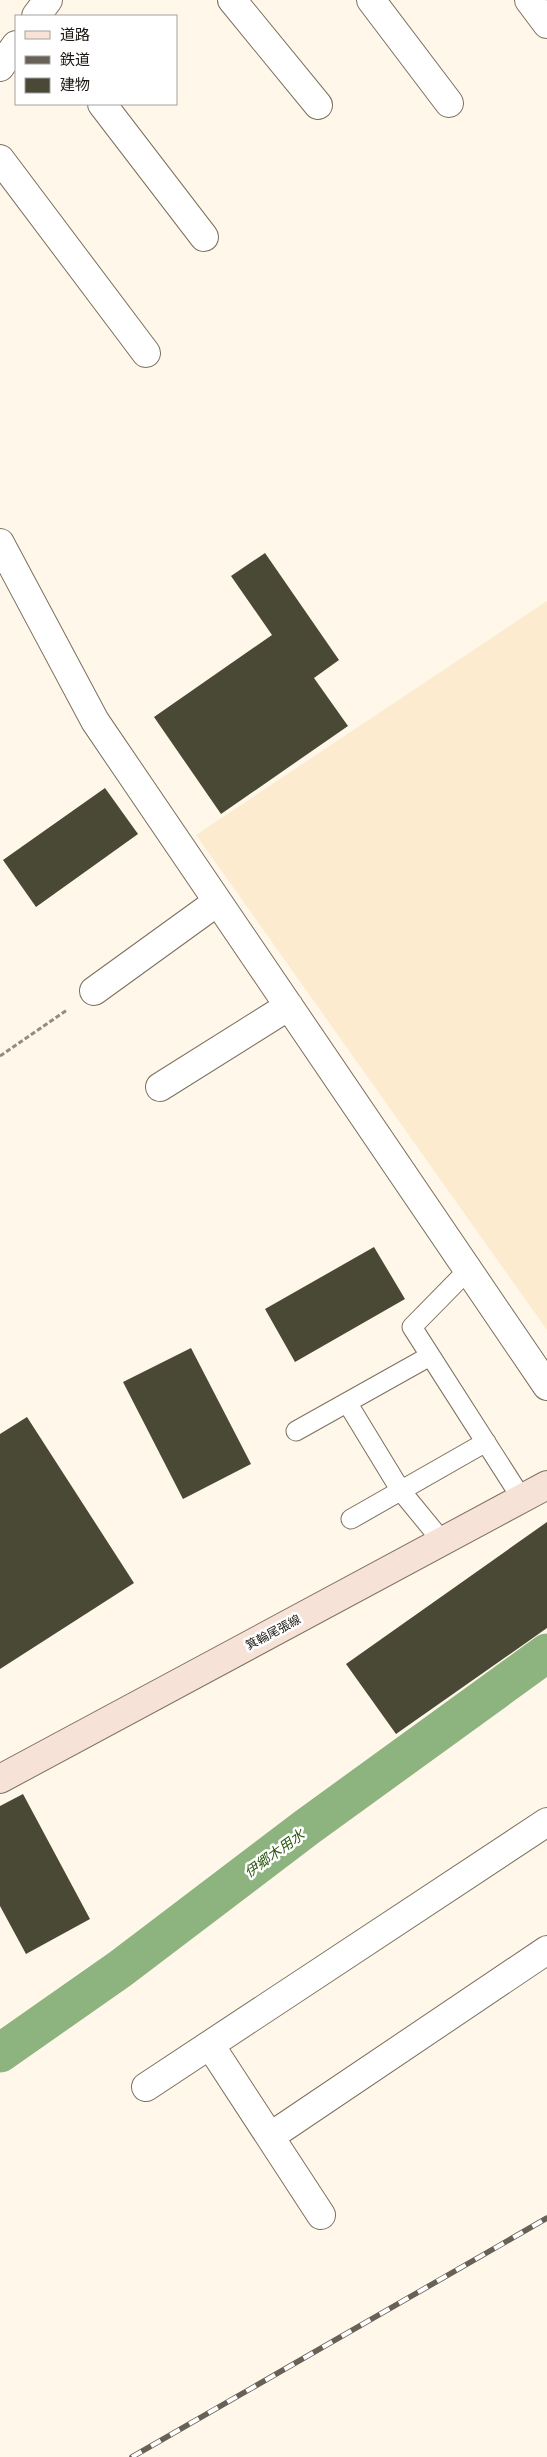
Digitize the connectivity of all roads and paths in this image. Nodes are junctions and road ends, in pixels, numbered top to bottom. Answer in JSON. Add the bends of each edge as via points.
{"nodes":[{"id":1,"x":48,"y":0,"type":"edge"},
{"id":2,"x":232,"y":0,"type":"edge"},
{"id":3,"x":371,"y":0,"type":"edge"},
{"id":4,"x":529,"y":0,"type":"edge"},
{"id":5,"x":37,"y":15,"type":"edge"},
{"id":6,"x":547,"y":24,"type":"edge"},
{"id":7,"x":15,"y":45,"type":"edge"},
{"id":8,"x":0,"y":67,"type":"edge"},
{"id":9,"x":449,"y":103,"type":"dead end"},
{"id":10,"x":103,"y":105,"type":"edge"},
{"id":11,"x":318,"y":105,"type":"dead end"},
{"id":12,"x":0,"y":159,"type":"edge"},
{"id":13,"x":204,"y":238,"type":"dead end"},
{"id":14,"x":146,"y":353,"type":"dead end"},
{"id":15,"x":0,"y":543,"type":"edge"},
{"id":16,"x":217,"y":902,"type":"junction"},
{"id":17,"x":94,"y":991,"type":"joint"},
{"id":18,"x":289,"y":1006,"type":"junction"},
{"id":19,"x":0,"y":1056,"type":"edge"},
{"id":20,"x":160,"y":1087,"type":"dead end"},
{"id":21,"x":468,"y":1270,"type":"junction"},
{"id":22,"x":430,"y":1356,"type":"junction"},
{"id":23,"x":547,"y":1386,"type":"edge"},
{"id":24,"x":348,"y":1404,"type":"junction"},
{"id":25,"x":296,"y":1431,"type":"dead end"},
{"id":26,"x":486,"y":1442,"type":"junction"},
{"id":27,"x":547,"y":1485,"type":"edge"},
{"id":28,"x":401,"y":1491,"type":"junction"},
{"id":29,"x":522,"y":1499,"type":"junction"},
{"id":30,"x":352,"y":1519,"type":"dead end"},
{"id":31,"x":442,"y":1541,"type":"junction"},
{"id":32,"x":0,"y":1779,"type":"edge"},
{"id":33,"x":547,"y":1822,"type":"edge"},
{"id":34,"x":547,"y":1950,"type":"edge"},
{"id":35,"x":210,"y":2045,"type":"junction"},
{"id":36,"x":146,"y":2087,"type":"dead end"},
{"id":37,"x":271,"y":2136,"type":"junction"},
{"id":38,"x":321,"y":2215,"type":"dead end"}],
"edges":[{"from":1,"to":5,"type":"street"},
{"from":2,"to":11,"type":"street"},
{"from":3,"to":9,"type":"street"},
{"from":4,"to":6,"type":"street"},
{"from":7,"to":8,"type":"street"},
{"from":10,"to":13,"type":"street"},
{"from":12,"to":14,"type":"street"},
{"from":15,"to":16,"type":"street","via":[[95,721]]},
{"from":16,"to":17,"type":"street"},
{"from":16,"to":18,"type":"street"},
{"from":17,"to":19,"type":"path"},
{"from":18,"to":20,"type":"street"},
{"from":18,"to":21,"type":"street"},
{"from":21,"to":22,"type":"lane","via":[[412,1327]]},
{"from":21,"to":23,"type":"street"},
{"from":22,"to":24,"type":"lane"},
{"from":22,"to":26,"type":"lane"},
{"from":24,"to":25,"type":"lane"},
{"from":24,"to":28,"type":"lane"},
{"from":26,"to":28,"type":"lane"},
{"from":26,"to":29,"type":"lane"},
{"from":27,"to":29,"type":"main road","name":"箕輪尾張線"},
{"from":28,"to":30,"type":"lane"},
{"from":28,"to":31,"type":"lane"},
{"from":29,"to":31,"type":"main road","name":"箕輪尾張線"},
{"from":31,"to":32,"type":"main road","name":"箕輪尾張線"},
{"from":33,"to":35,"type":"street"},
{"from":34,"to":37,"type":"street"},
{"from":35,"to":36,"type":"street"},
{"from":35,"to":37,"type":"street"},
{"from":37,"to":38,"type":"street"}]}
